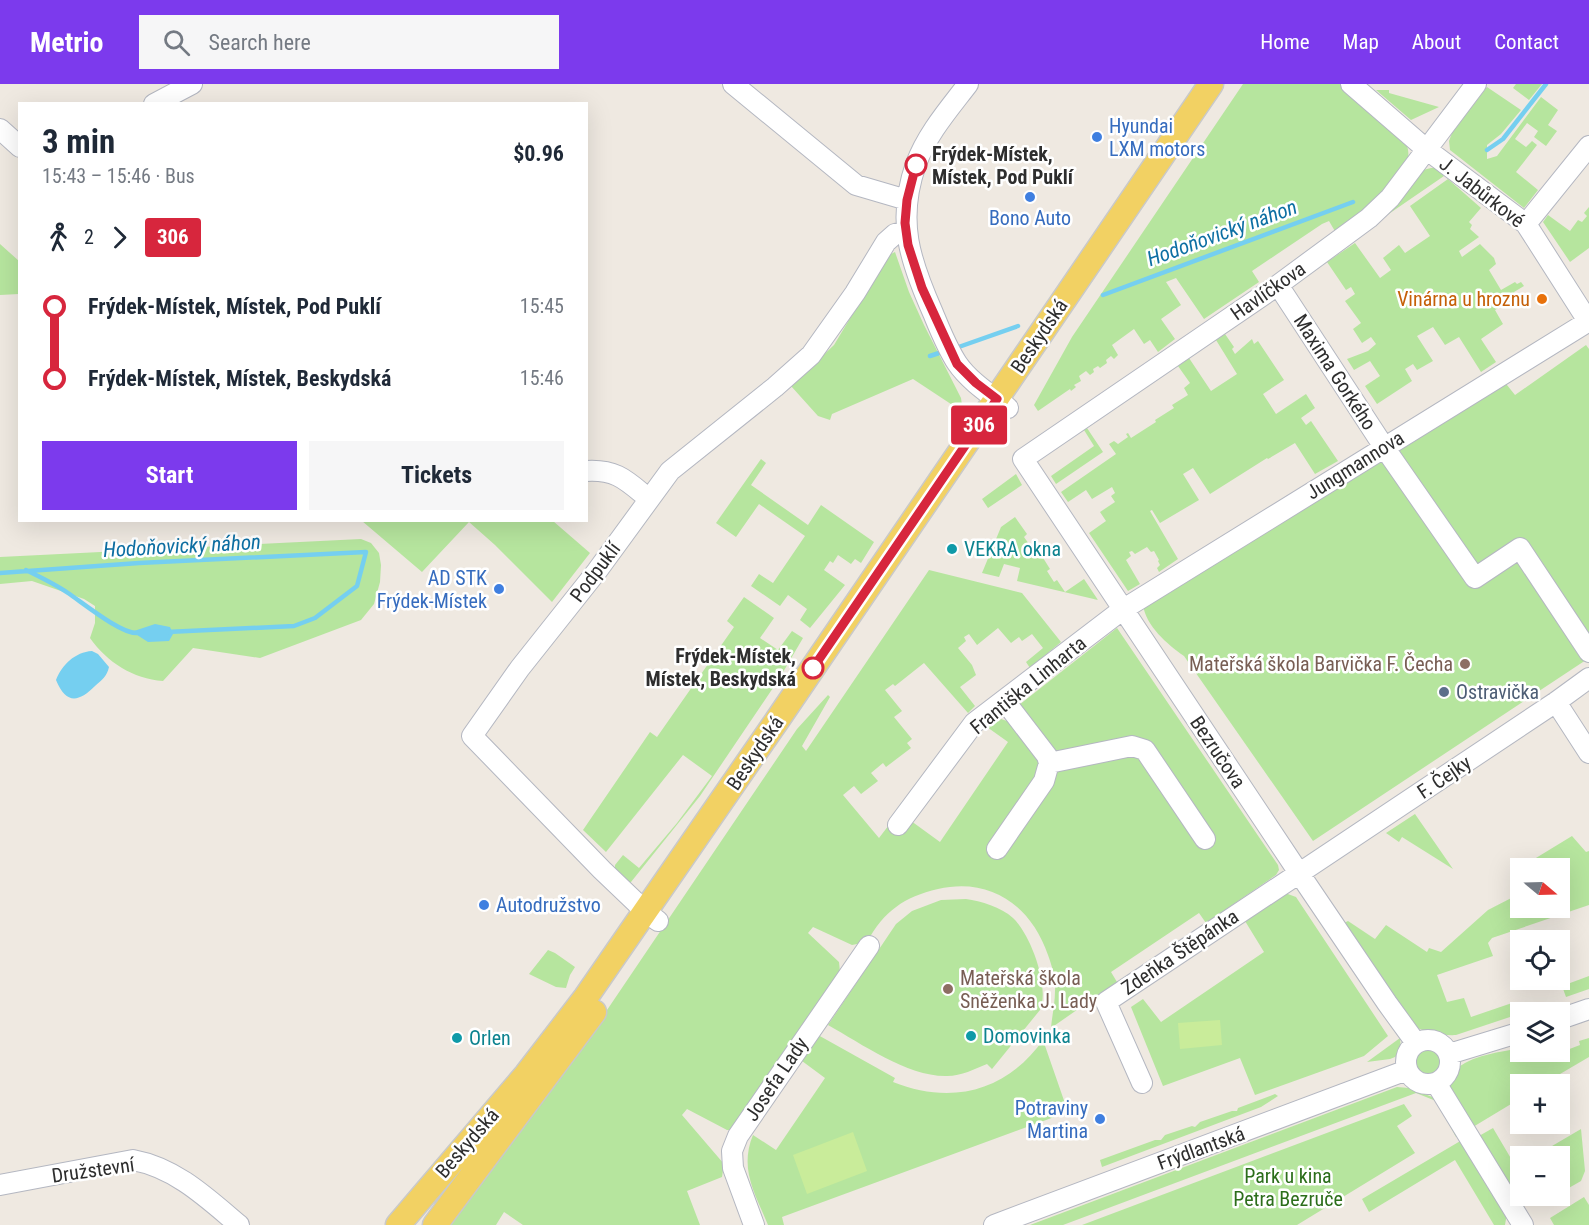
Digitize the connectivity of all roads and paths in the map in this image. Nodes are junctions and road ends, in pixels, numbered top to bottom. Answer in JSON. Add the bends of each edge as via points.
{"nodes":[{"id":1,"x":192,"y":84,"type":"edge"},
{"id":2,"x":733,"y":84,"type":"edge"},
{"id":3,"x":968,"y":84,"type":"edge"},
{"id":4,"x":1211,"y":84,"type":"edge"},
{"id":5,"x":1229,"y":84,"type":"edge"},
{"id":6,"x":1351,"y":84,"type":"edge"},
{"id":7,"x":1476,"y":84,"type":"edge"},
{"id":8,"x":158,"y":102,"type":"edge"},
{"id":9,"x":0,"y":129,"type":"edge"},
{"id":10,"x":18,"y":145,"type":"edge"},
{"id":11,"x":1589,"y":146,"type":"edge"},
{"id":12,"x":1426,"y":148,"type":"junction"},
{"id":13,"x":907,"y":200,"type":"junction"},
{"id":14,"x":1526,"y":225,"type":"junction"},
{"id":15,"x":906,"y":231,"type":"junction"},
{"id":16,"x":1278,"y":285,"type":"junction"},
{"id":17,"x":1589,"y":321,"type":"edge"},
{"id":18,"x":1002,"y":404,"type":"junction"},
{"id":19,"x":1384,"y":447,"type":"junction"},
{"id":20,"x":1023,"y":459,"type":"joint"},
{"id":21,"x":588,"y":471,"type":"edge"},
{"id":22,"x":649,"y":499,"type":"junction"},
{"id":23,"x":1122,"y":610,"type":"junction"},
{"id":24,"x":1589,"y":652,"type":"edge"},
{"id":25,"x":1589,"y":678,"type":"edge"},
{"id":26,"x":1004,"y":700,"type":"junction"},
{"id":27,"x":1556,"y":702,"type":"junction"},
{"id":28,"x":1589,"y":753,"type":"edge"},
{"id":29,"x":1049,"y":763,"type":"junction"},
{"id":30,"x":898,"y":825,"type":"dead end"},
{"id":31,"x":1205,"y":839,"type":"dead end"},
{"id":32,"x":997,"y":849,"type":"dead end"},
{"id":33,"x":1299,"y":873,"type":"junction"},
{"id":34,"x":652,"y":916,"type":"junction"},
{"id":35,"x":870,"y":946,"type":"dead end"},
{"id":36,"x":1589,"y":1009,"type":"edge"},
{"id":37,"x":1570,"y":1016,"type":"edge"},
{"id":38,"x":1510,"y":1035,"type":"edge"},
{"id":39,"x":1416,"y":1043,"type":"junction"},
{"id":40,"x":1449,"y":1054,"type":"junction"},
{"id":41,"x":1407,"y":1070,"type":"junction"},
{"id":42,"x":1142,"y":1083,"type":"dead end"},
{"id":43,"x":1436,"y":1083,"type":"junction"},
{"id":44,"x":0,"y":1185,"type":"edge"},
{"id":45,"x":239,"y":1225,"type":"edge"},
{"id":46,"x":398,"y":1225,"type":"edge"},
{"id":47,"x":435,"y":1225,"type":"edge"},
{"id":48,"x":754,"y":1225,"type":"edge"},
{"id":49,"x":994,"y":1225,"type":"edge"},
{"id":50,"x":1523,"y":1225,"type":"edge"}],
"edges":[{"from":1,"to":8,"type":"street"},
{"from":2,"to":13,"type":"street","via":[[856,185]]},
{"from":3,"to":13,"type":"street","via":[[921,153]]},
{"from":4,"to":18,"type":"main road","name":"Beskydská"},
{"from":5,"to":18,"type":"main road","name":"Beskydská"},
{"from":6,"to":12,"type":"street","name":"J. Jabůrkové"},
{"from":7,"to":12,"type":"street","name":"Havlíčkova"},
{"from":9,"to":10,"type":"street"},
{"from":11,"to":14,"type":"street"},
{"from":12,"to":14,"type":"street","name":"J. Jabůrkové"},
{"from":12,"to":16,"type":"street","name":"Havlíčkova","via":[[1390,198],[1369,218]]},
{"from":13,"to":15,"type":"street"},
{"from":14,"to":17,"type":"street","name":"J. Jabůrkové"},
{"from":15,"to":18,"type":"street","via":[[922,288],[957,364]]},
{"from":15,"to":22,"type":"street","name":"Podpuklí","via":[[885,242],[811,355],[670,471]]},
{"from":16,"to":19,"type":"street","name":"Maxima Gorkého"},
{"from":16,"to":20,"type":"street","name":"Havlíčkova"},
{"from":17,"to":19,"type":"street","name":"Jungmannova"},
{"from":18,"to":34,"type":"main road","name":"Beskydská"},
{"from":19,"to":23,"type":"street","name":"Jungmannova"},
{"from":19,"to":24,"type":"street","name":"Maxima Gorkého","via":[[1475,578],[1520,548]]},
{"from":20,"to":23,"type":"street","name":"Bezručova"},
{"from":21,"to":22,"type":"street","via":[[616,474]]},
{"from":22,"to":34,"type":"street","name":"Podpuklí","via":[[472,736]]},
{"from":23,"to":26,"type":"street","name":"Františka Linharta"},
{"from":23,"to":33,"type":"street","name":"Bezručova"},
{"from":25,"to":27,"type":"street","name":"F. Čejky"},
{"from":26,"to":29,"type":"street"},
{"from":26,"to":30,"type":"street","name":"Františka Linharta","via":[[974,723]]},
{"from":27,"to":28,"type":"street"},
{"from":27,"to":33,"type":"street","name":"F. Čejky"},
{"from":29,"to":31,"type":"street","via":[[1132,746],[1145,750]]},
{"from":29,"to":32,"type":"street","via":[[1044,781]]},
{"from":33,"to":39,"type":"street","name":"Bezručova"},
{"from":33,"to":42,"type":"street","name":"Zdeňka Štěpánka","via":[[1106,1002]]},
{"from":34,"to":46,"type":"main road","name":"Beskydská","via":[[526,1075]]},
{"from":34,"to":47,"type":"main road","name":"Beskydská","via":[[542,1084]]},
{"from":35,"to":48,"type":"street","name":"Josefa Lady","via":[[738,1136],[732,1151],[733,1168]]},
{"from":36,"to":37,"type":"street"},
{"from":38,"to":40,"type":"street"},
{"from":39,"to":40,"type":"street","via":[[1438,1042]]},
{"from":39,"to":41,"type":"street","via":[[1406,1057]]},
{"from":40,"to":43,"type":"street","via":[[1449,1071]]},
{"from":41,"to":43,"type":"street","via":[[1419,1083]]},
{"from":41,"to":49,"type":"street","name":"Frýdlantská"},
{"from":43,"to":50,"type":"street"},
{"from":44,"to":45,"type":"street","name":"Družstevní","via":[[133,1160],[184,1181]]}]}
